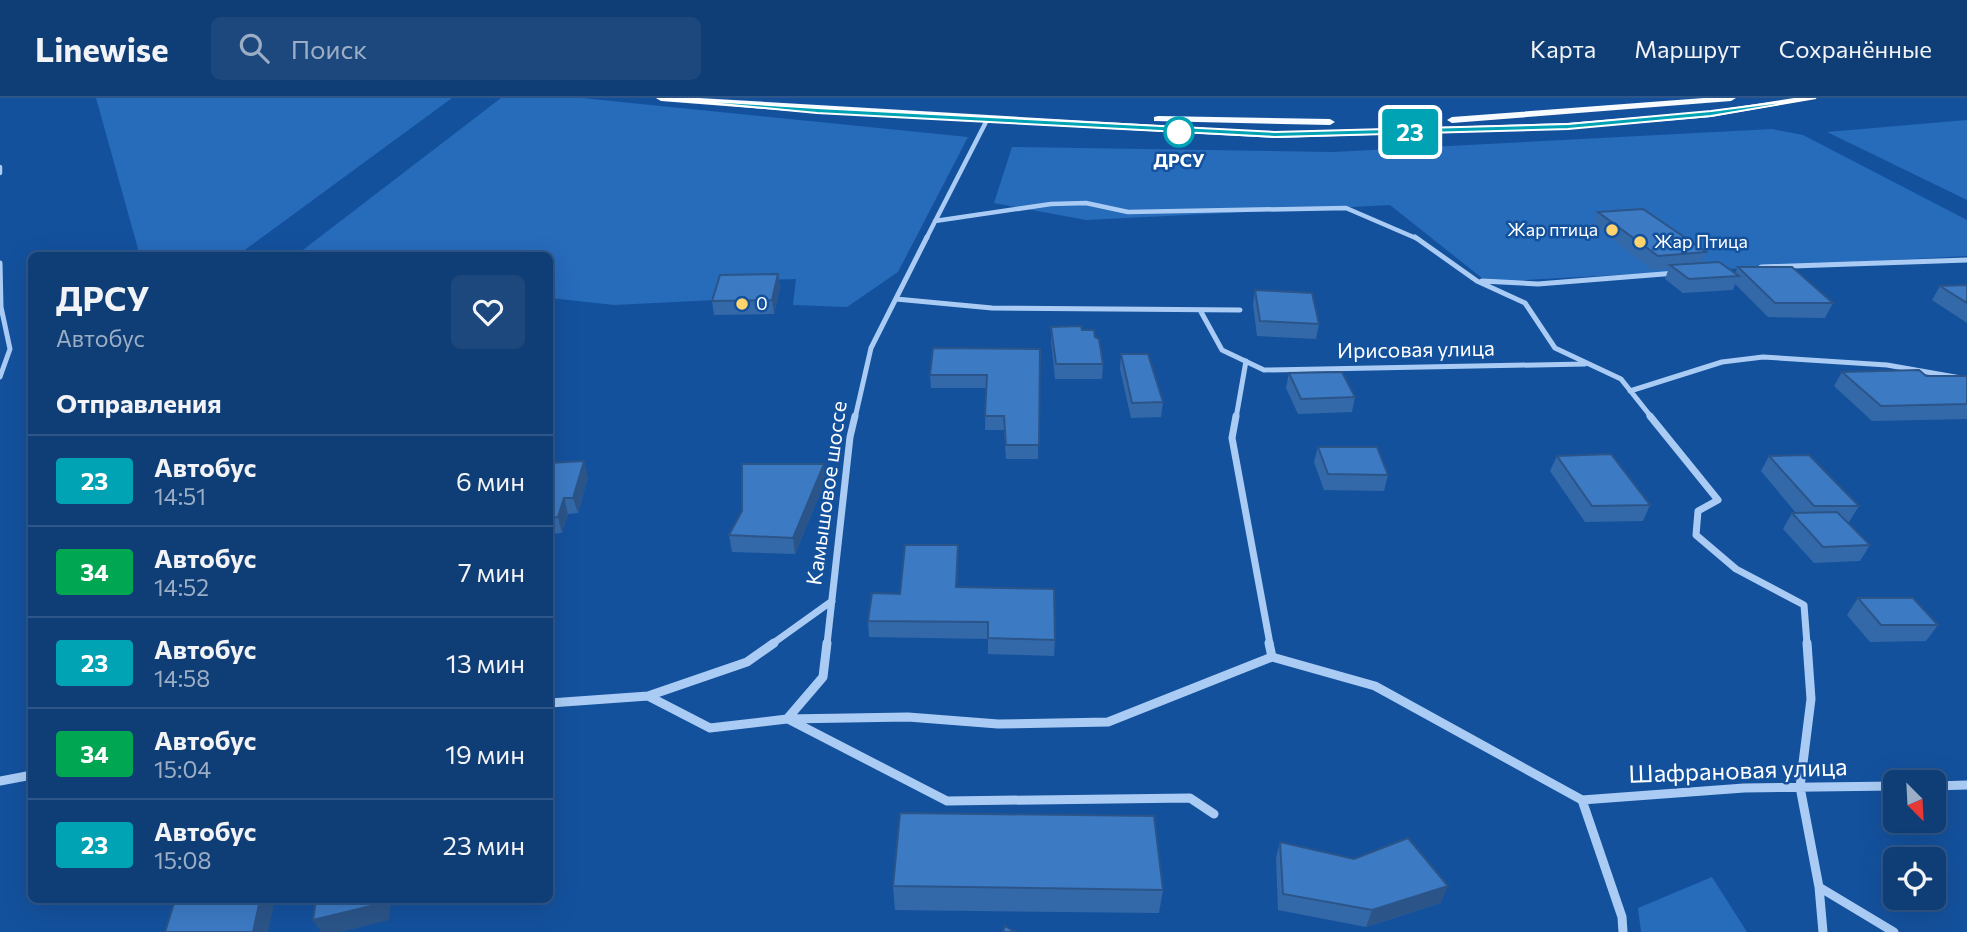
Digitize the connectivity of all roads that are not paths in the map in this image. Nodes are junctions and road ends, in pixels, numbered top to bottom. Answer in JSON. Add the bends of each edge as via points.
{"nodes":[{"id":1,"x":661,"y":98,"type":"edge"},
{"id":2,"x":777,"y":98,"type":"edge"},
{"id":3,"x":1639,"y":98,"type":"edge"},
{"id":4,"x":1731,"y":98,"type":"edge"},
{"id":5,"x":1812,"y":98,"type":"edge"},
{"id":6,"x":1547,"y":103,"type":"dead end"},
{"id":7,"x":1656,"y":106,"type":"junction"},
{"id":8,"x":987,"y":120,"type":"junction"},
{"id":9,"x":1436,"y":121,"type":"junction"},
{"id":10,"x":1568,"y":126,"type":"junction"},
{"id":11,"x":0,"y":167,"type":"edge"},
{"id":12,"x":0,"y":173,"type":"edge"},
{"id":13,"x":935,"y":221,"type":"junction"},
{"id":14,"x":1967,"y":260,"type":"edge"},
{"id":15,"x":0,"y":262,"type":"edge"},
{"id":16,"x":1752,"y":268,"type":"edge"},
{"id":17,"x":1687,"y":272,"type":"edge"},
{"id":18,"x":1477,"y":281,"type":"junction"},
{"id":19,"x":896,"y":299,"type":"junction"},
{"id":20,"x":1200,"y":310,"type":"junction"},
{"id":21,"x":1240,"y":310,"type":"dead end"},
{"id":22,"x":1246,"y":361,"type":"junction"},
{"id":23,"x":1589,"y":364,"type":"junction"},
{"id":24,"x":0,"y":377,"type":"edge"},
{"id":25,"x":1967,"y":379,"type":"edge"},
{"id":26,"x":1630,"y":391,"type":"junction"},
{"id":27,"x":832,"y":601,"type":"junction"},
{"id":28,"x":1272,"y":657,"type":"junction"},
{"id":29,"x":649,"y":696,"type":"junction"},
{"id":30,"x":553,"y":703,"type":"edge"},
{"id":31,"x":788,"y":719,"type":"junction"},
{"id":32,"x":28,"y":776,"type":"edge"},
{"id":33,"x":0,"y":780,"type":"edge"},
{"id":34,"x":1967,"y":785,"type":"edge"},
{"id":35,"x":1883,"y":786,"type":"edge"},
{"id":36,"x":1946,"y":786,"type":"edge"},
{"id":37,"x":1800,"y":788,"type":"junction"},
{"id":38,"x":1582,"y":800,"type":"junction"},
{"id":39,"x":1214,"y":814,"type":"dead end"},
{"id":40,"x":1819,"y":887,"type":"junction"},
{"id":41,"x":1623,"y":932,"type":"edge"},
{"id":42,"x":1823,"y":932,"type":"edge"},
{"id":43,"x":1894,"y":932,"type":"edge"}],
"edges":[{"from":1,"to":8,"type":"main road"},
{"from":2,"to":9,"type":"main road","via":[[1205,120]]},
{"from":3,"to":7,"type":"main road"},
{"from":4,"to":7,"type":"main road"},
{"from":5,"to":10,"type":"main road","via":[[1711,114]]},
{"from":6,"to":9,"type":"main road","via":[[1526,110]]},
{"from":7,"to":9,"type":"main road"},
{"from":7,"to":10,"type":"main road","via":[[1662,110],[1660,115]]},
{"from":8,"to":10,"type":"main road","via":[[1275,135]]},
{"from":8,"to":13,"type":"street","name":"Камышовое шоссе"},
{"from":11,"to":12,"type":"street"},
{"from":13,"to":18,"type":"street","via":[[1051,204],[1086,203],[1128,212],[1346,208],[1416,238]]},
{"from":13,"to":19,"type":"street","name":"Камышовое шоссе"},
{"from":14,"to":16,"type":"street"},
{"from":15,"to":24,"type":"street","via":[[1,308],[11,341]]},
{"from":17,"to":18,"type":"street","via":[[1538,284]]},
{"from":18,"to":23,"type":"street","via":[[1525,303],[1555,348]]},
{"from":19,"to":20,"type":"street","via":[[992,308]]},
{"from":19,"to":27,"type":"street","name":"Камышовое шоссе","via":[[872,348],[850,437]]},
{"from":20,"to":21,"type":"street"},
{"from":20,"to":22,"type":"street","name":"Ирисовая улица","via":[[1222,350]]},
{"from":22,"to":23,"type":"street","name":"Ирисовая улица","via":[[1264,370]]},
{"from":22,"to":28,"type":"street","via":[[1232,438]]},
{"from":23,"to":26,"type":"street","via":[[1621,379]]},
{"from":25,"to":26,"type":"street","via":[[1887,365],[1763,357],[1709,365]]},
{"from":26,"to":37,"type":"street","via":[[1718,500],[1698,511],[1696,535],[1737,569],[1804,605],[1811,699]]},
{"from":27,"to":29,"type":"street","via":[[747,662]]},
{"from":27,"to":31,"type":"street","name":"Камышовое шоссе","via":[[823,677]]},
{"from":28,"to":31,"type":"street","via":[[1108,722]]},
{"from":28,"to":38,"type":"street","via":[[1375,686]]},
{"from":29,"to":30,"type":"street"},
{"from":29,"to":31,"type":"street","via":[[710,728]]},
{"from":31,"to":39,"type":"street","via":[[947,801],[1190,798]]},
{"from":32,"to":33,"type":"street"},
{"from":34,"to":36,"type":"street"},
{"from":35,"to":37,"type":"street","name":"Шафрановая улица"},
{"from":37,"to":38,"type":"street","name":"Шафрановая улица"},
{"from":37,"to":40,"type":"street"},
{"from":38,"to":41,"type":"street"},
{"from":40,"to":42,"type":"street"},
{"from":40,"to":43,"type":"street"}]}
